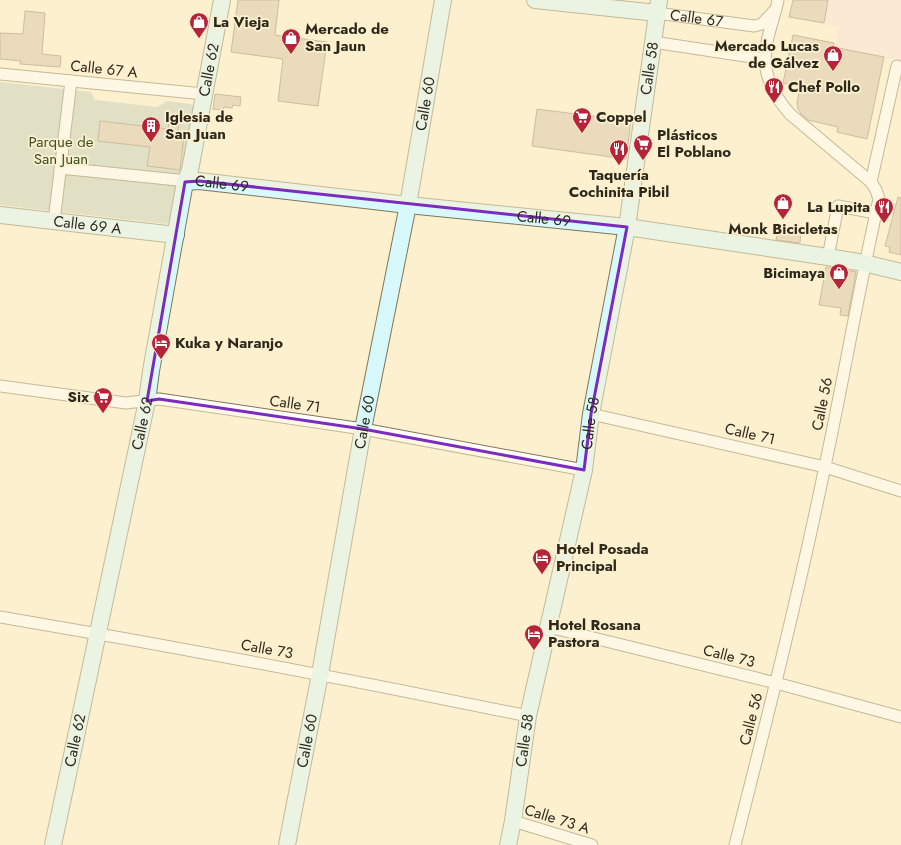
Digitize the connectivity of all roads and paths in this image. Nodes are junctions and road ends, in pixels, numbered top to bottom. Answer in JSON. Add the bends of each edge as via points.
{"nodes":[{"id":1,"x":222,"y":0,"type":"edge"},
{"id":2,"x":443,"y":0,"type":"edge"},
{"id":3,"x":536,"y":0,"type":"edge"},
{"id":4,"x":777,"y":5,"type":"edge"},
{"id":5,"x":658,"y":6,"type":"edge"},
{"id":6,"x":762,"y":24,"type":"joint"},
{"id":7,"x":653,"y":42,"type":"junction"},
{"id":8,"x":766,"y":59,"type":"junction"},
{"id":9,"x":897,"y":66,"type":"dead end"},
{"id":10,"x":0,"y":74,"type":"edge"},
{"id":11,"x":71,"y":81,"type":"junction"},
{"id":12,"x":204,"y":94,"type":"junction"},
{"id":13,"x":60,"y":168,"type":"junction"},
{"id":14,"x":182,"y":181,"type":"junction"},
{"id":15,"x":871,"y":182,"type":"junction"},
{"id":16,"x":408,"y":205,"type":"junction"},
{"id":17,"x":876,"y":213,"type":"junction"},
{"id":18,"x":0,"y":215,"type":"edge"},
{"id":19,"x":54,"y":221,"type":"junction"},
{"id":20,"x":627,"y":227,"type":"junction"},
{"id":21,"x":176,"y":235,"type":"junction"},
{"id":22,"x":828,"y":257,"type":"junction"},
{"id":23,"x":864,"y":263,"type":"junction"},
{"id":24,"x":901,"y":272,"type":"edge"},
{"id":25,"x":0,"y":386,"type":"edge"},
{"id":26,"x":147,"y":401,"type":"junction"},
{"id":27,"x":591,"y":414,"type":"junction"},
{"id":28,"x":363,"y":429,"type":"junction"},
{"id":29,"x":825,"y":467,"type":"junction"},
{"id":30,"x":584,"y":470,"type":"junction"},
{"id":31,"x":901,"y":491,"type":"edge"},
{"id":32,"x":0,"y":617,"type":"edge"},
{"id":33,"x":549,"y":627,"type":"junction"},
{"id":34,"x":98,"y":633,"type":"junction"},
{"id":35,"x":320,"y":674,"type":"junction"},
{"id":36,"x":776,"y":683,"type":"junction"},
{"id":37,"x":528,"y":716,"type":"junction"},
{"id":38,"x":901,"y":717,"type":"edge"},
{"id":39,"x":513,"y":821,"type":"junction"},
{"id":40,"x":53,"y":845,"type":"edge"},
{"id":41,"x":287,"y":845,"type":"edge"},
{"id":42,"x":508,"y":845,"type":"edge"},
{"id":43,"x":592,"y":845,"type":"edge"},
{"id":44,"x":735,"y":845,"type":"edge"}],
"edges":[{"from":1,"to":12,"type":"main road","name":"Calle 62"},
{"from":2,"to":16,"type":"main road","name":"Calle 60"},
{"from":3,"to":5,"type":"main road","name":"Calle 67"},
{"from":4,"to":6,"type":"street","name":"Calle 56"},
{"from":4,"to":8,"type":"street","name":"Calle 56","via":[[767,41]]},
{"from":5,"to":6,"type":"street","name":"Calle 67","via":[[754,26]]},
{"from":5,"to":7,"type":"main road","name":"Calle 58"},
{"from":7,"to":8,"type":"street"},
{"from":7,"to":20,"type":"main road","name":"Calle 58"},
{"from":8,"to":15,"type":"street","name":"Calle 56","via":[[766,70],[771,85],[783,106],[796,120]]},
{"from":9,"to":15,"type":"street"},
{"from":10,"to":11,"type":"street","name":"Calle 67 A"},
{"from":11,"to":12,"type":"street","name":"Calle 67 A"},
{"from":11,"to":13,"type":"street"},
{"from":12,"to":14,"type":"main road","name":"Calle 62","via":[[190,170]]},
{"from":13,"to":14,"type":"street","name":"Calle 69"},
{"from":13,"to":19,"type":"street"},
{"from":14,"to":16,"type":"main road","name":"Calle 69"},
{"from":14,"to":21,"type":"main road","name":"Calle 62"},
{"from":15,"to":17,"type":"street","name":"Calle 56","via":[[879,194]]},
{"from":16,"to":20,"type":"main road","name":"Calle 69"},
{"from":16,"to":28,"type":"main road","name":"Calle 60"},
{"from":17,"to":22,"type":"street","via":[[838,206]]},
{"from":17,"to":23,"type":"street","name":"Calle 56"},
{"from":18,"to":19,"type":"main road","name":"Calle 69 A"},
{"from":19,"to":21,"type":"main road","name":"Calle 69 A"},
{"from":20,"to":22,"type":"main road","name":"Calle 69"},
{"from":20,"to":27,"type":"main road","name":"Calle 58"},
{"from":21,"to":26,"type":"main road","name":"Calle 62"},
{"from":22,"to":23,"type":"main road","name":"Calle 69"},
{"from":23,"to":24,"type":"main road","name":"Calle 69"},
{"from":23,"to":29,"type":"street","name":"Calle 56"},
{"from":25,"to":26,"type":"street","name":"Calle 71","via":[[126,403]]},
{"from":26,"to":28,"type":"street","name":"Calle 71","via":[[160,399]]},
{"from":26,"to":34,"type":"main road","name":"Calle 62"},
{"from":27,"to":29,"type":"street","name":"Calle 71"},
{"from":27,"to":30,"type":"main road","name":"Calle 58"},
{"from":28,"to":30,"type":"street","name":"Calle 71"},
{"from":28,"to":35,"type":"main road","name":"Calle 60"},
{"from":29,"to":31,"type":"street","name":"Calle 71"},
{"from":29,"to":36,"type":"street","name":"Calle 56"},
{"from":30,"to":33,"type":"main road","name":"Calle 58"},
{"from":32,"to":34,"type":"street","name":"Calle 73"},
{"from":33,"to":36,"type":"street","name":"Calle 73"},
{"from":33,"to":37,"type":"main road","name":"Calle 58"},
{"from":34,"to":35,"type":"street","name":"Calle 73"},
{"from":34,"to":40,"type":"main road","name":"Calle 62"},
{"from":35,"to":37,"type":"street","name":"Calle 73"},
{"from":35,"to":41,"type":"main road","name":"Calle 60"},
{"from":36,"to":38,"type":"street","name":"Calle 73"},
{"from":36,"to":44,"type":"street","name":"Calle 56"},
{"from":37,"to":39,"type":"main road","name":"Calle 58"},
{"from":39,"to":42,"type":"main road","name":"Calle 58"},
{"from":39,"to":43,"type":"street","name":"Calle 73 A"}]}
